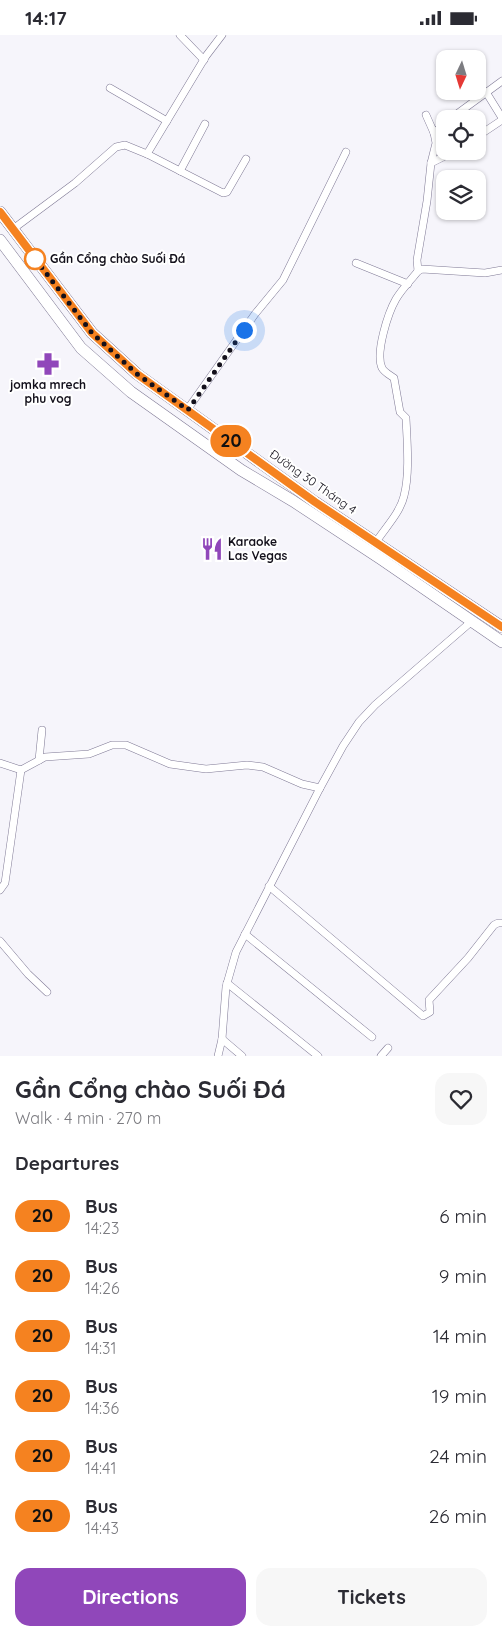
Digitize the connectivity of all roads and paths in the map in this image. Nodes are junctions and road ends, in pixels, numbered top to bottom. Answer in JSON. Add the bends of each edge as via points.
{"nodes":[{"id":1,"x":180,"y":35,"type":"edge"},
{"id":2,"x":222,"y":35,"type":"edge"},
{"id":3,"x":204,"y":60,"type":"junction"},
{"id":4,"x":502,"y":81,"type":"edge"},
{"id":5,"x":110,"y":88,"type":"dead end"},
{"id":6,"x":486,"y":92,"type":"joint"},
{"id":7,"x":475,"y":100,"type":"edge"},
{"id":8,"x":462,"y":110,"type":"edge"},
{"id":9,"x":426,"y":115,"type":"dead end"},
{"id":10,"x":502,"y":119,"type":"edge"},
{"id":11,"x":167,"y":121,"type":"junction"},
{"id":12,"x":205,"y":125,"type":"dead end"},
{"id":13,"x":486,"y":130,"type":"edge"},
{"id":14,"x":434,"y":133,"type":"joint"},
{"id":15,"x":346,"y":152,"type":"dead end"},
{"id":16,"x":147,"y":155,"type":"junction"},
{"id":17,"x":246,"y":159,"type":"dead end"},
{"id":18,"x":437,"y":160,"type":"edge"},
{"id":19,"x":431,"y":163,"type":"junction"},
{"id":20,"x":180,"y":171,"type":"junction"},
{"id":21,"x":0,"y":212,"type":"edge"},
{"id":22,"x":13,"y":229,"type":"junction"},
{"id":23,"x":0,"y":240,"type":"edge"},
{"id":24,"x":356,"y":263,"type":"dead end"},
{"id":25,"x":418,"y":271,"type":"junction"},
{"id":26,"x":502,"y":271,"type":"edge"},
{"id":27,"x":408,"y":284,"type":"junction"},
{"id":28,"x":63,"y":297,"type":"junction"},
{"id":29,"x":50,"y":307,"type":"junction"},
{"id":30,"x":188,"y":410,"type":"junction"},
{"id":31,"x":253,"y":457,"type":"junction"},
{"id":32,"x":241,"y":470,"type":"junction"},
{"id":33,"x":376,"y":542,"type":"junction"},
{"id":34,"x":479,"y":611,"type":"junction"},
{"id":35,"x":472,"y":621,"type":"junction"},
{"id":36,"x":502,"y":627,"type":"edge"},
{"id":37,"x":502,"y":642,"type":"edge"},
{"id":38,"x":42,"y":730,"type":"dead end"},
{"id":39,"x":39,"y":760,"type":"junction"},
{"id":40,"x":0,"y":763,"type":"edge"},
{"id":41,"x":22,"y":770,"type":"junction"},
{"id":42,"x":320,"y":788,"type":"junction"},
{"id":43,"x":269,"y":886,"type":"junction"},
{"id":44,"x":0,"y":890,"type":"edge"},
{"id":45,"x":502,"y":923,"type":"edge"},
{"id":46,"x":245,"y":934,"type":"junction"},
{"id":47,"x":0,"y":941,"type":"edge"},
{"id":48,"x":227,"y":983,"type":"junction"},
{"id":49,"x":47,"y":992,"type":"dead end"},
{"id":50,"x":372,"y":1037,"type":"dead end"},
{"id":51,"x":222,"y":1039,"type":"junction"},
{"id":52,"x":388,"y":1049,"type":"dead end"},
{"id":53,"x":218,"y":1056,"type":"edge"},
{"id":54,"x":242,"y":1056,"type":"edge"},
{"id":55,"x":318,"y":1056,"type":"edge"},
{"id":56,"x":382,"y":1056,"type":"edge"}],
"edges":[{"from":1,"to":3,"type":"street"},
{"from":2,"to":3,"type":"street"},
{"from":3,"to":11,"type":"street"},
{"from":4,"to":6,"type":"street"},
{"from":5,"to":11,"type":"street"},
{"from":6,"to":10,"type":"street"},
{"from":7,"to":8,"type":"street"},
{"from":9,"to":14,"type":"street"},
{"from":10,"to":13,"type":"street"},
{"from":11,"to":16,"type":"street"},
{"from":12,"to":20,"type":"street"},
{"from":14,"to":19,"type":"street","via":[[436,143]]},
{"from":15,"to":30,"type":"street","via":[[283,280],[255,314]]},
{"from":16,"to":20,"type":"street"},
{"from":16,"to":22,"type":"street","via":[[125,145],[116,147],[75,183]]},
{"from":17,"to":20,"type":"street","via":[[227,192],[223,193]]},
{"from":18,"to":19,"type":"street"},
{"from":19,"to":25,"type":"street"},
{"from":21,"to":22,"type":"main road","name":"Đường 30 Tháng 4"},
{"from":22,"to":28,"type":"main road","name":"Đường 30 Tháng 4"},
{"from":23,"to":29,"type":"main road","name":"Đường 30 Tháng 4"},
{"from":24,"to":27,"type":"street"},
{"from":25,"to":26,"type":"street","via":[[428,268],[484,273]]},
{"from":25,"to":27,"type":"street"},
{"from":27,"to":33,"type":"street","via":[[392,306],[380,354],[383,370],[395,382],[400,412],[406,418],[408,453],[404,496]]},
{"from":28,"to":29,"type":"main road"},
{"from":28,"to":30,"type":"main road","name":"Đường 30 Tháng 4","via":[[106,347],[137,374]]},
{"from":29,"to":32,"type":"main road","name":"Đường 30 Tháng 4","via":[[94,361],[131,392]]},
{"from":30,"to":31,"type":"main road","name":"Đường 30 Tháng 4"},
{"from":31,"to":32,"type":"main road"},
{"from":31,"to":33,"type":"main road","name":"Đường 30 Tháng 4"},
{"from":32,"to":35,"type":"main road","name":"Đường 30 Tháng 4","via":[[293,501]]},
{"from":33,"to":34,"type":"main road","name":"Đường 30 Tháng 4"},
{"from":34,"to":35,"type":"main road"},
{"from":34,"to":36,"type":"main road","name":"Đường 30 Tháng 4"},
{"from":35,"to":37,"type":"main road","name":"Đường 30 Tháng 4"},
{"from":35,"to":42,"type":"street","via":[[359,722]]},
{"from":38,"to":39,"type":"street"},
{"from":39,"to":41,"type":"street"},
{"from":39,"to":42,"type":"street","via":[[52,755],[89,754],[112,745],[126,745],[170,764],[222,769],[247,765],[263,767]]},
{"from":40,"to":41,"type":"street"},
{"from":41,"to":44,"type":"street","via":[[5,883]]},
{"from":42,"to":43,"type":"street"},
{"from":43,"to":45,"type":"street","via":[[423,1016],[430,1012],[429,1000],[494,925]]},
{"from":43,"to":46,"type":"street"},
{"from":46,"to":48,"type":"street"},
{"from":46,"to":50,"type":"street"},
{"from":47,"to":49,"type":"street"},
{"from":48,"to":51,"type":"street"},
{"from":48,"to":55,"type":"street"},
{"from":51,"to":53,"type":"street"},
{"from":51,"to":54,"type":"street"},
{"from":52,"to":56,"type":"street"}]}
